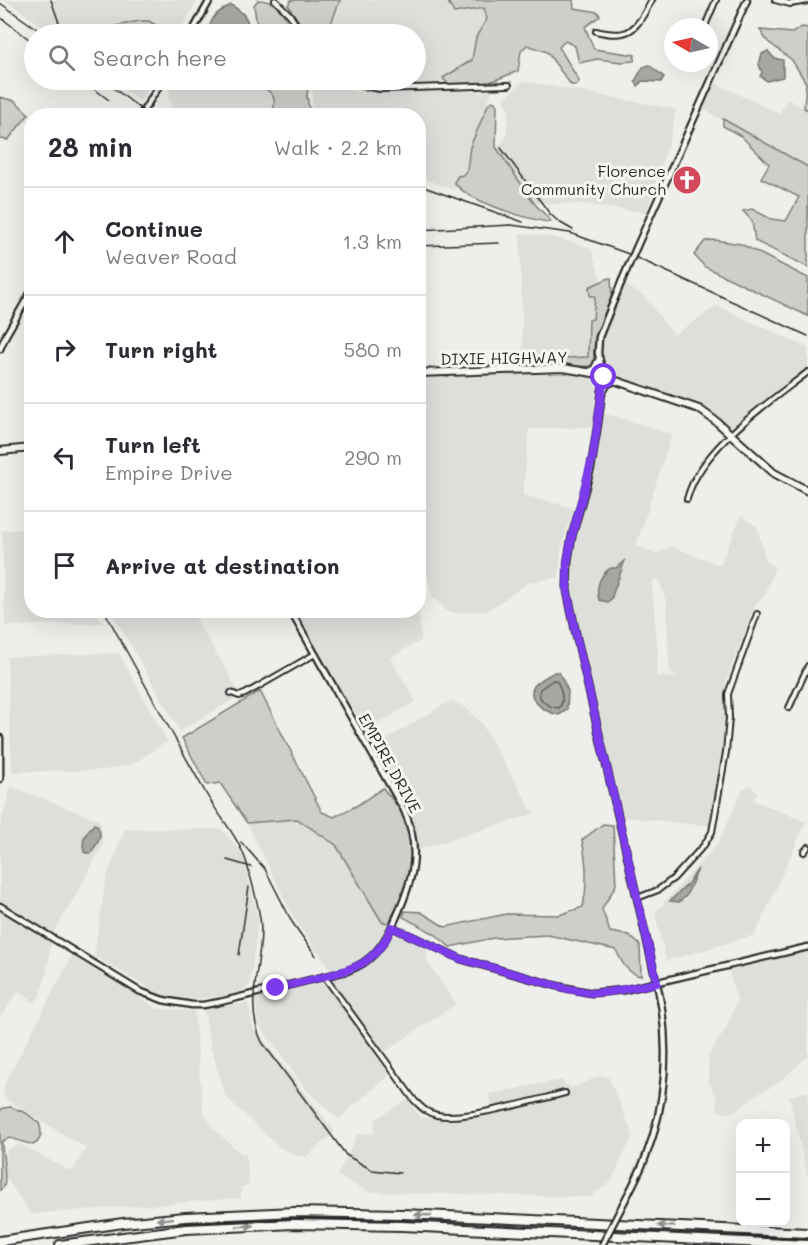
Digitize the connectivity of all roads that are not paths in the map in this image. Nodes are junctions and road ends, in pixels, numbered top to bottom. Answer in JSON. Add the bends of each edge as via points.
{"nodes":[{"id":1,"x":210,"y":0,"type":"edge"},
{"id":2,"x":275,"y":0,"type":"edge"},
{"id":3,"x":652,"y":0,"type":"edge"},
{"id":4,"x":716,"y":0,"type":"edge"},
{"id":5,"x":747,"y":0,"type":"edge"},
{"id":6,"x":775,"y":0,"type":"edge"},
{"id":7,"x":808,"y":1,"type":"edge"},
{"id":8,"x":708,"y":18,"type":"edge"},
{"id":9,"x":197,"y":24,"type":"edge"},
{"id":10,"x":296,"y":24,"type":"edge"},
{"id":11,"x":597,"y":31,"type":"dead end"},
{"id":12,"x":509,"y":86,"type":"dead end"},
{"id":13,"x":426,"y":88,"type":"edge"},
{"id":14,"x":157,"y":90,"type":"edge"},
{"id":15,"x":145,"y":108,"type":"edge"},
{"id":16,"x":24,"y":304,"type":"edge"},
{"id":17,"x":0,"y":349,"type":"edge"},
{"id":18,"x":599,"y":360,"type":"junction"},
{"id":19,"x":589,"y":372,"type":"junction"},
{"id":20,"x":808,"y":372,"type":"edge"},
{"id":21,"x":426,"y":373,"type":"edge"},
{"id":22,"x":604,"y":377,"type":"junction"},
{"id":23,"x":615,"y":380,"type":"junction"},
{"id":24,"x":602,"y":392,"type":"junction"},
{"id":25,"x":731,"y":434,"type":"junction"},
{"id":26,"x":24,"y":449,"type":"edge"},
{"id":27,"x":0,"y":451,"type":"edge"},
{"id":28,"x":808,"y":491,"type":"edge"},
{"id":29,"x":687,"y":500,"type":"dead end"},
{"id":30,"x":757,"y":614,"type":"dead end"},
{"id":31,"x":295,"y":618,"type":"edge"},
{"id":32,"x":315,"y":654,"type":"junction"},
{"id":33,"x":808,"y":666,"type":"edge"},
{"id":34,"x":231,"y":693,"type":"dead end"},
{"id":35,"x":789,"y":708,"type":"dead end"},
{"id":36,"x":0,"y":738,"type":"edge"},
{"id":37,"x":0,"y":779,"type":"edge"},
{"id":38,"x":808,"y":847,"type":"edge"},
{"id":39,"x":804,"y":852,"type":"dead end"},
{"id":40,"x":637,"y":898,"type":"junction"},
{"id":41,"x":0,"y":906,"type":"edge"},
{"id":42,"x":392,"y":927,"type":"junction"},
{"id":43,"x":808,"y":947,"type":"edge"},
{"id":44,"x":324,"y":976,"type":"junction"},
{"id":45,"x":657,"y":983,"type":"junction"},
{"id":46,"x":565,"y":1093,"type":"dead end"},
{"id":47,"x":808,"y":1232,"type":"edge"},
{"id":48,"x":0,"y":1241,"type":"edge"},
{"id":49,"x":60,"y":1245,"type":"edge"},
{"id":50,"x":602,"y":1245,"type":"edge"},
{"id":51,"x":808,"y":1245,"type":"edge"}],
"edges":[{"from":1,"to":9,"type":"street"},
{"from":2,"to":10,"type":"street"},
{"from":3,"to":11,"type":"street","via":[[633,30],[617,34]]},
{"from":4,"to":8,"type":"street"},
{"from":5,"to":18,"type":"street","bridge":true,"via":[[621,283],[599,337]]},
{"from":6,"to":7,"type":"street","via":[[790,4]]},
{"from":12,"to":13,"type":"street"},
{"from":14,"to":15,"type":"street"},
{"from":16,"to":17,"type":"street"},
{"from":18,"to":19,"type":"main road"},
{"from":18,"to":22,"type":"street"},
{"from":19,"to":21,"type":"main road","name":"DIXIE HIGHWAY","via":[[562,368]]},
{"from":19,"to":22,"type":"main road","name":"DIXIE HIGHWAY"},
{"from":20,"to":25,"type":"street"},
{"from":22,"to":23,"type":"main road","name":"DIXIE HIGHWAY"},
{"from":22,"to":24,"type":"street"},
{"from":23,"to":24,"type":"main road"},
{"from":23,"to":25,"type":"main road","name":"DIXIE HIGHWAY","via":[[699,409]]},
{"from":24,"to":40,"type":"street","via":[[592,462],[569,548],[567,590]]},
{"from":25,"to":28,"type":"main road","name":"DIXIE HIGHWAY","via":[[779,476]]},
{"from":25,"to":29,"type":"street","via":[[694,477]]},
{"from":26,"to":27,"type":"main road"},
{"from":30,"to":40,"type":"street","via":[[728,694],[726,752],[712,832],[674,878]]},
{"from":31,"to":32,"type":"street","name":"EMPIRE DRIVE"},
{"from":32,"to":34,"type":"street","via":[[245,694]]},
{"from":32,"to":42,"type":"street","name":"EMPIRE DRIVE","via":[[404,810],[411,829],[415,853],[412,876]]},
{"from":33,"to":35,"type":"street"},
{"from":36,"to":37,"type":"street"},
{"from":38,"to":39,"type":"street"},
{"from":40,"to":45,"type":"street"},
{"from":41,"to":44,"type":"street","name":"EMPIRE DRIVE","via":[[132,987],[163,1000],[192,1005],[220,1002]]},
{"from":42,"to":44,"type":"street","name":"EMPIRE DRIVE","via":[[367,961]]},
{"from":42,"to":45,"type":"street","via":[[461,959],[568,989],[609,992]]},
{"from":43,"to":45,"type":"street"},
{"from":44,"to":46,"type":"street","via":[[414,1100],[427,1112],[466,1115]]},
{"from":45,"to":50,"type":"street","bridge":true,"via":[[664,1024],[663,1088],[647,1155]]},
{"from":47,"to":48,"type":"highway","one_way":true,"via":[[294,1212],[185,1217]]},
{"from":49,"to":51,"type":"highway","one_way":true,"via":[[186,1229],[294,1224]]}]}
